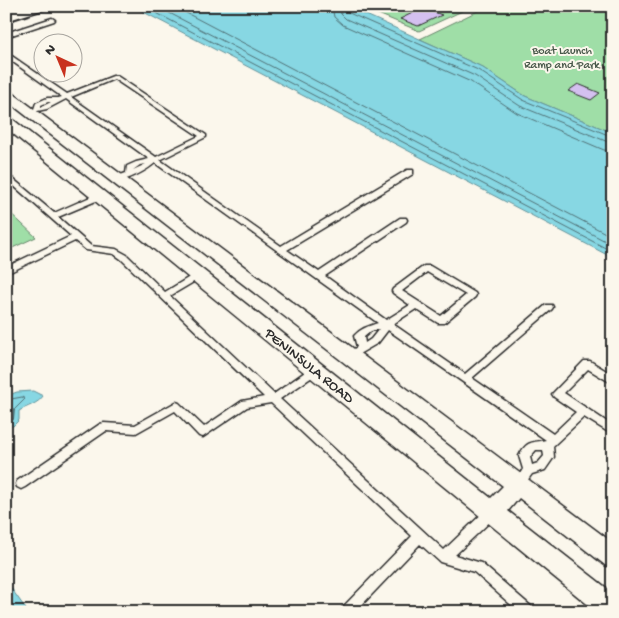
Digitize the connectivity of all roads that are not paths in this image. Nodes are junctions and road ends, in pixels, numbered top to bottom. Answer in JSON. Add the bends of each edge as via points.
{"nodes":[{"id":1,"x":39,"y":6,"type":"edge"},
{"id":2,"x":6,"y":17,"type":"edge"},
{"id":3,"x":52,"y":20,"type":"dead end"},
{"id":4,"x":6,"y":35,"type":"edge"},
{"id":5,"x":6,"y":54,"type":"edge"},
{"id":6,"x":6,"y":94,"type":"edge"},
{"id":7,"x":63,"y":98,"type":"junction"},
{"id":8,"x":34,"y":110,"type":"junction"},
{"id":9,"x":6,"y":121,"type":"edge"},
{"id":10,"x":155,"y":160,"type":"junction"},
{"id":11,"x":410,"y":172,"type":"dead end"},
{"id":12,"x":6,"y":175,"type":"edge"},
{"id":13,"x":124,"y":179,"type":"junction"},
{"id":14,"x":100,"y":196,"type":"junction"},
{"id":15,"x":54,"y":216,"type":"junction"},
{"id":16,"x":403,"y":220,"type":"dead end"},
{"id":17,"x":76,"y":237,"type":"junction"},
{"id":18,"x":282,"y":249,"type":"junction"},
{"id":19,"x":224,"y":260,"type":"junction"},
{"id":20,"x":6,"y":271,"type":"edge"},
{"id":21,"x":198,"y":276,"type":"junction"},
{"id":22,"x":319,"y":276,"type":"junction"},
{"id":23,"x":164,"y":296,"type":"junction"},
{"id":24,"x":416,"y":305,"type":"junction"},
{"id":25,"x":548,"y":307,"type":"dead end"},
{"id":26,"x":386,"y":324,"type":"junction"},
{"id":27,"x":355,"y":351,"type":"junction"},
{"id":28,"x":315,"y":370,"type":"junction"},
{"id":29,"x":466,"y":379,"type":"junction"},
{"id":30,"x":613,"y":380,"type":"edge"},
{"id":31,"x":274,"y":399,"type":"junction"},
{"id":32,"x":583,"y":412,"type":"junction"},
{"id":33,"x":613,"y":431,"type":"edge"},
{"id":34,"x":551,"y":443,"type":"junction"},
{"id":35,"x":523,"y":477,"type":"junction"},
{"id":36,"x":21,"y":484,"type":"dead end"},
{"id":37,"x":492,"y":512,"type":"junction"},
{"id":38,"x":420,"y":536,"type":"junction"},
{"id":39,"x":613,"y":557,"type":"edge"},
{"id":40,"x":444,"y":558,"type":"junction"},
{"id":41,"x":613,"y":609,"type":"edge"},
{"id":42,"x":346,"y":612,"type":"edge"},
{"id":43,"x":529,"y":612,"type":"edge"}],
"edges":[{"from":1,"to":2,"type":"main road"},
{"from":3,"to":4,"type":"lane"},
{"from":5,"to":7,"type":"lane"},
{"from":6,"to":8,"type":"street","name":"PENINSULA ROAD"},
{"from":7,"to":8,"type":"lane"},
{"from":7,"to":10,"type":"lane"},
{"from":7,"to":10,"type":"lane","via":[[115,77],[204,136]]},
{"from":8,"to":9,"type":"street"},
{"from":8,"to":13,"type":"street","name":"PENINSULA ROAD"},
{"from":9,"to":14,"type":"street","name":"PENINSULA ROAD"},
{"from":10,"to":13,"type":"lane","via":[[146,169]]},
{"from":10,"to":18,"type":"lane"},
{"from":11,"to":18,"type":"lane"},
{"from":12,"to":15,"type":"lane"},
{"from":13,"to":14,"type":"street"},
{"from":13,"to":19,"type":"street","name":"PENINSULA ROAD"},
{"from":14,"to":15,"type":"lane"},
{"from":14,"to":21,"type":"street","name":"PENINSULA ROAD"},
{"from":15,"to":17,"type":"lane"},
{"from":16,"to":22,"type":"lane"},
{"from":17,"to":20,"type":"lane"},
{"from":17,"to":23,"type":"lane","via":[[89,248],[116,252],[124,257]]},
{"from":18,"to":22,"type":"lane"},
{"from":19,"to":21,"type":"street"},
{"from":19,"to":27,"type":"street","name":"PENINSULA ROAD"},
{"from":21,"to":23,"type":"lane"},
{"from":21,"to":28,"type":"street","name":"PENINSULA ROAD"},
{"from":22,"to":26,"type":"lane"},
{"from":23,"to":31,"type":"lane"},
{"from":24,"to":24,"type":"lane","via":[[441,322],[472,295],[427,268],[396,292]]},
{"from":24,"to":26,"type":"lane"},
{"from":25,"to":29,"type":"lane"},
{"from":26,"to":27,"type":"lane","via":[[380,337],[372,344]]},
{"from":26,"to":27,"type":"lane","via":[[368,328],[359,336]]},
{"from":26,"to":29,"type":"lane"},
{"from":27,"to":35,"type":"street","name":"PENINSULA ROAD"},
{"from":28,"to":31,"type":"lane"},
{"from":28,"to":37,"type":"street","name":"PENINSULA ROAD"},
{"from":29,"to":34,"type":"lane"},
{"from":30,"to":32,"type":"lane","via":[[587,364],[558,394]]},
{"from":31,"to":36,"type":"lane","via":[[245,404],[203,433],[176,406],[136,429],[104,427]]},
{"from":31,"to":38,"type":"lane"},
{"from":32,"to":33,"type":"lane"},
{"from":32,"to":34,"type":"lane"},
{"from":34,"to":35,"type":"lane","via":[[549,457],[541,467]]},
{"from":34,"to":35,"type":"lane","via":[[532,446],[524,456]]},
{"from":35,"to":37,"type":"street"},
{"from":35,"to":39,"type":"street","name":"PENINSULA ROAD"},
{"from":37,"to":40,"type":"lane"},
{"from":37,"to":41,"type":"street","name":"PENINSULA ROAD"},
{"from":38,"to":40,"type":"lane"},
{"from":38,"to":42,"type":"lane"},
{"from":40,"to":43,"type":"lane","via":[[476,567]]}]}
